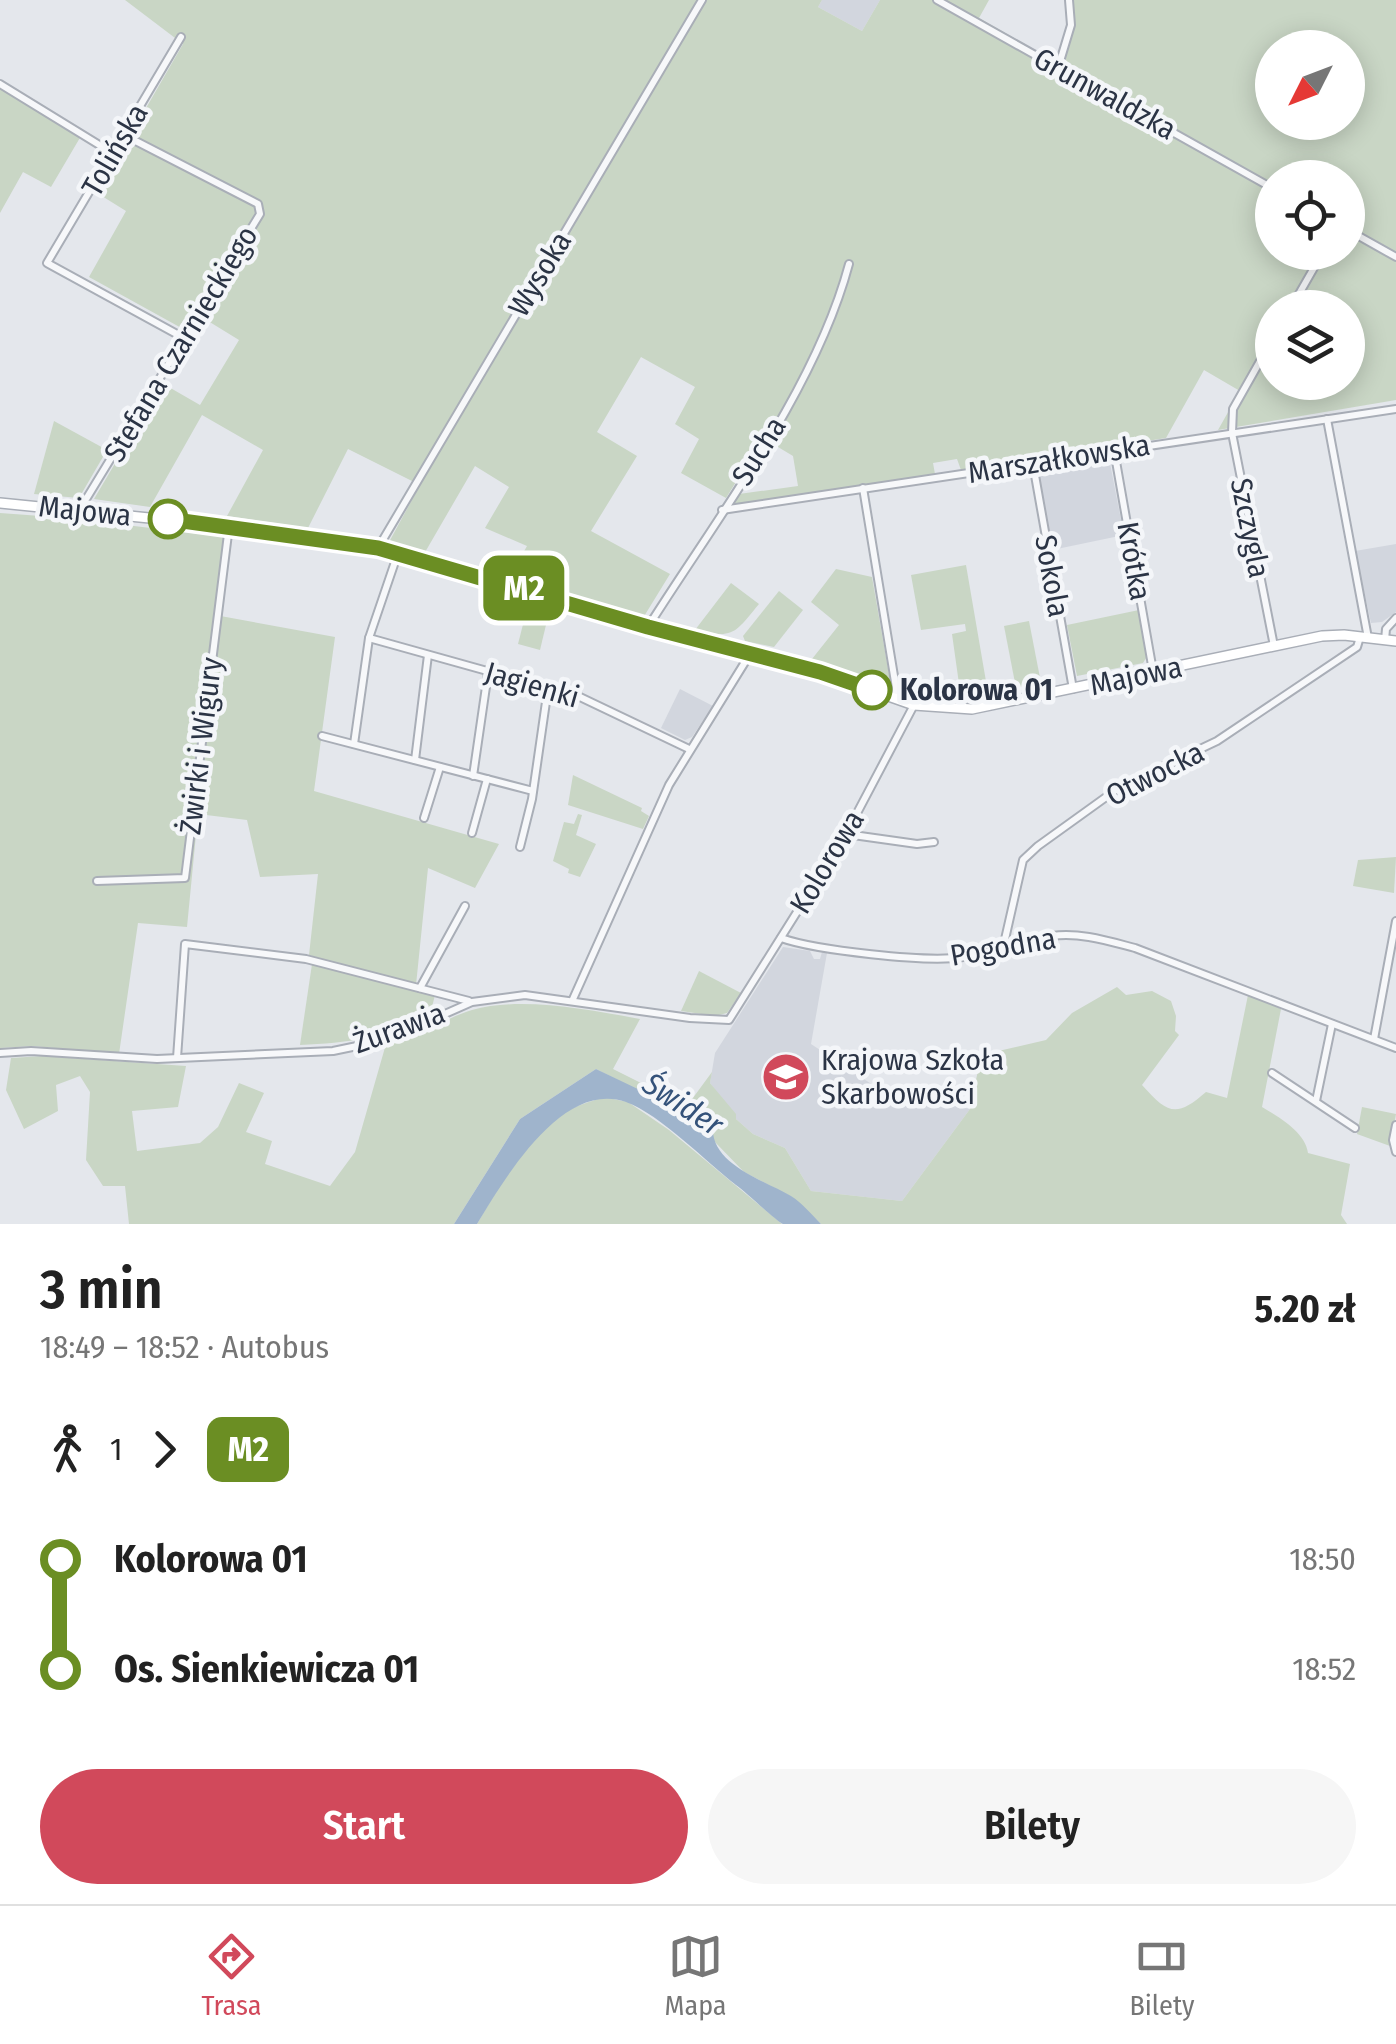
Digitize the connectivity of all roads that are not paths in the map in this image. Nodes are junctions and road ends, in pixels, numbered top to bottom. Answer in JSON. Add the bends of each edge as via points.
{"nodes":[{"id":1,"x":702,"y":0,"type":"edge"},
{"id":2,"x":937,"y":0,"type":"edge"},
{"id":3,"x":1069,"y":0,"type":"edge"},
{"id":4,"x":181,"y":37,"type":"dead end"},
{"id":5,"x":1058,"y":68,"type":"junction"},
{"id":6,"x":0,"y":84,"type":"edge"},
{"id":7,"x":124,"y":136,"type":"junction"},
{"id":8,"x":114,"y":154,"type":"junction"},
{"id":9,"x":1255,"y":178,"type":"edge"},
{"id":10,"x":1365,"y":240,"type":"edge"},
{"id":11,"x":1396,"y":257,"type":"edge"},
{"id":12,"x":849,"y":264,"type":"dead end"},
{"id":13,"x":184,"y":338,"type":"junction"},
{"id":14,"x":1255,"y":370,"type":"edge"},
{"id":15,"x":1396,"y":409,"type":"edge"},
{"id":16,"x":1327,"y":420,"type":"junction"},
{"id":17,"x":1232,"y":433,"type":"junction"},
{"id":18,"x":1114,"y":450,"type":"junction"},
{"id":19,"x":1033,"y":464,"type":"junction"},
{"id":20,"x":863,"y":488,"type":"junction"},
{"id":21,"x":0,"y":503,"type":"edge"},
{"id":22,"x":80,"y":509,"type":"junction"},
{"id":23,"x":722,"y":510,"type":"junction"},
{"id":24,"x":228,"y":526,"type":"junction"},
{"id":25,"x":378,"y":548,"type":"junction"},
{"id":26,"x":398,"y":553,"type":"junction"},
{"id":27,"x":1396,"y":618,"type":"edge"},
{"id":28,"x":648,"y":627,"type":"junction"},
{"id":29,"x":1344,"y":635,"type":"junction"},
{"id":30,"x":369,"y":638,"type":"junction"},
{"id":31,"x":1364,"y":638,"type":"junction"},
{"id":32,"x":1390,"y":640,"type":"edge"},
{"id":33,"x":1274,"y":646,"type":"junction"},
{"id":34,"x":750,"y":654,"type":"junction"},
{"id":35,"x":428,"y":655,"type":"junction"},
{"id":36,"x":1344,"y":655,"type":"junction"},
{"id":37,"x":488,"y":672,"type":"junction"},
{"id":38,"x":1153,"y":672,"type":"junction"},
{"id":39,"x":548,"y":688,"type":"junction"},
{"id":40,"x":1073,"y":689,"type":"junction"},
{"id":41,"x":895,"y":698,"type":"junction"},
{"id":42,"x":914,"y":705,"type":"junction"},
{"id":43,"x":322,"y":736,"type":"dead end"},
{"id":44,"x":354,"y":744,"type":"junction"},
{"id":45,"x":690,"y":749,"type":"junction"},
{"id":46,"x":415,"y":760,"type":"junction"},
{"id":47,"x":440,"y":768,"type":"junction"},
{"id":48,"x":473,"y":776,"type":"junction"},
{"id":49,"x":487,"y":779,"type":"junction"},
{"id":50,"x":533,"y":792,"type":"junction"},
{"id":51,"x":424,"y":818,"type":"dead end"},
{"id":52,"x":472,"y":834,"type":"dead end"},
{"id":53,"x":846,"y":834,"type":"junction"},
{"id":54,"x":934,"y":842,"type":"dead end"},
{"id":55,"x":520,"y":847,"type":"dead end"},
{"id":56,"x":97,"y":882,"type":"dead end"},
{"id":57,"x":466,"y":906,"type":"dead end"},
{"id":58,"x":1396,"y":922,"type":"edge"},
{"id":59,"x":780,"y":938,"type":"junction"},
{"id":60,"x":1003,"y":948,"type":"junction"},
{"id":61,"x":420,"y":988,"type":"junction"},
{"id":62,"x":442,"y":994,"type":"junction"},
{"id":63,"x":573,"y":999,"type":"junction"},
{"id":64,"x":472,"y":1002,"type":"junction"},
{"id":65,"x":442,"y":1014,"type":"junction"},
{"id":66,"x":733,"y":1015,"type":"joint"},
{"id":67,"x":1332,"y":1024,"type":"junction"},
{"id":68,"x":1374,"y":1039,"type":"junction"},
{"id":69,"x":1396,"y":1048,"type":"edge"},
{"id":70,"x":0,"y":1053,"type":"edge"},
{"id":71,"x":177,"y":1058,"type":"junction"},
{"id":72,"x":1272,"y":1074,"type":"dead end"},
{"id":73,"x":1316,"y":1101,"type":"junction"},
{"id":74,"x":1396,"y":1125,"type":"edge"},
{"id":75,"x":1355,"y":1128,"type":"dead end"},
{"id":76,"x":1396,"y":1152,"type":"edge"}],
"edges":[{"from":1,"to":25,"type":"street","name":"Wysoka"},
{"from":2,"to":5,"type":"street","name":"Grunwaldzka"},
{"from":3,"to":5,"type":"street"},
{"from":4,"to":7,"type":"street","name":"Tolińska"},
{"from":5,"to":9,"type":"street","name":"Grunwaldzka"},
{"from":6,"to":8,"type":"street"},
{"from":7,"to":8,"type":"street","name":"Tolińska"},
{"from":7,"to":13,"type":"street","name":"Stefana Czarnieckiego","via":[[258,204],[260,214]]},
{"from":8,"to":13,"type":"street","name":"Tolińska","via":[[47,263]]},
{"from":10,"to":11,"type":"street"},
{"from":12,"to":23,"type":"street","name":"Sucha","via":[[822,340]]},
{"from":13,"to":22,"type":"street","name":"Stefana Czarnieckiego"},
{"from":14,"to":17,"type":"street","name":"Szczygla","via":[[1233,409]]},
{"from":15,"to":16,"type":"street","name":"Marszałkowska"},
{"from":16,"to":17,"type":"street","name":"Marszałkowska"},
{"from":16,"to":31,"type":"street"},
{"from":17,"to":18,"type":"street","name":"Marszałkowska"},
{"from":17,"to":33,"type":"street","name":"Szczygla"},
{"from":18,"to":19,"type":"street","name":"Marszałkowska"},
{"from":18,"to":38,"type":"street","name":"Krótka"},
{"from":19,"to":20,"type":"street","name":"Marszałkowska"},
{"from":19,"to":40,"type":"street","name":"Sokola"},
{"from":20,"to":23,"type":"street","name":"Marszałkowska"},
{"from":20,"to":41,"type":"street"},
{"from":21,"to":22,"type":"street","name":"Majowa"},
{"from":22,"to":24,"type":"street","name":"Majowa"},
{"from":23,"to":28,"type":"street","name":"Sucha"},
{"from":24,"to":25,"type":"street","name":"Majowa"},
{"from":24,"to":56,"type":"street","name":"Żwirki i Wigury","via":[[185,878]]},
{"from":25,"to":26,"type":"street","name":"Majowa"},
{"from":26,"to":28,"type":"street","name":"Majowa"},
{"from":26,"to":30,"type":"street"},
{"from":27,"to":32,"type":"street","via":[[1386,629]]},
{"from":28,"to":34,"type":"street","name":"Majowa"},
{"from":29,"to":31,"type":"street","name":"Majowa"},
{"from":29,"to":33,"type":"street","name":"Majowa"},
{"from":29,"to":36,"type":"street"},
{"from":30,"to":35,"type":"street","name":"Jagienki"},
{"from":30,"to":44,"type":"street"},
{"from":31,"to":32,"type":"street","name":"Majowa"},
{"from":31,"to":36,"type":"street","name":"Otwocka"},
{"from":33,"to":38,"type":"street","name":"Majowa"},
{"from":34,"to":41,"type":"street","name":"Majowa"},
{"from":34,"to":45,"type":"street"},
{"from":35,"to":37,"type":"street","name":"Jagienki"},
{"from":35,"to":46,"type":"street"},
{"from":36,"to":60,"type":"street","name":"Otwocka","via":[[1217,742],[1134,778],[1038,846],[1023,860]]},
{"from":37,"to":39,"type":"street","name":"Jagienki"},
{"from":37,"to":48,"type":"street"},
{"from":38,"to":40,"type":"street","name":"Majowa"},
{"from":39,"to":45,"type":"street","name":"Jagienki"},
{"from":39,"to":50,"type":"street"},
{"from":40,"to":42,"type":"street","name":"Majowa","via":[[972,709]]},
{"from":41,"to":42,"type":"street","name":"Majowa"},
{"from":42,"to":53,"type":"street","name":"Kolorowa"},
{"from":43,"to":44,"type":"street"},
{"from":44,"to":46,"type":"street"},
{"from":45,"to":63,"type":"street"},
{"from":46,"to":47,"type":"street"},
{"from":47,"to":48,"type":"street"},
{"from":47,"to":51,"type":"street"},
{"from":48,"to":49,"type":"street"},
{"from":49,"to":50,"type":"street"},
{"from":49,"to":52,"type":"street"},
{"from":50,"to":55,"type":"street"},
{"from":53,"to":54,"type":"street"},
{"from":53,"to":59,"type":"street","name":"Kolorowa"},
{"from":57,"to":61,"type":"street"},
{"from":58,"to":68,"type":"street"},
{"from":59,"to":60,"type":"street","name":"Pogodna","via":[[938,959]]},
{"from":59,"to":66,"type":"street","name":"Kolorowa"},
{"from":60,"to":67,"type":"street","name":"Pogodna","via":[[1048,936],[1097,938]]},
{"from":61,"to":62,"type":"street"},
{"from":61,"to":71,"type":"street","via":[[306,959],[185,944]]},
{"from":62,"to":64,"type":"street"},
{"from":62,"to":65,"type":"street"},
{"from":63,"to":64,"type":"street","name":"Żurawia","via":[[525,995]]},
{"from":63,"to":66,"type":"street","name":"Żurawia","via":[[714,1021]]},
{"from":64,"to":65,"type":"street","name":"Żurawia"},
{"from":65,"to":71,"type":"street","name":"Żurawia","via":[[368,1046]]},
{"from":67,"to":68,"type":"street","name":"Pogodna"},
{"from":67,"to":73,"type":"street"},
{"from":68,"to":69,"type":"street","name":"Pogodna"},
{"from":70,"to":71,"type":"street","name":"Żurawia"},
{"from":72,"to":73,"type":"street"},
{"from":73,"to":75,"type":"street"},
{"from":74,"to":76,"type":"street"}]}
